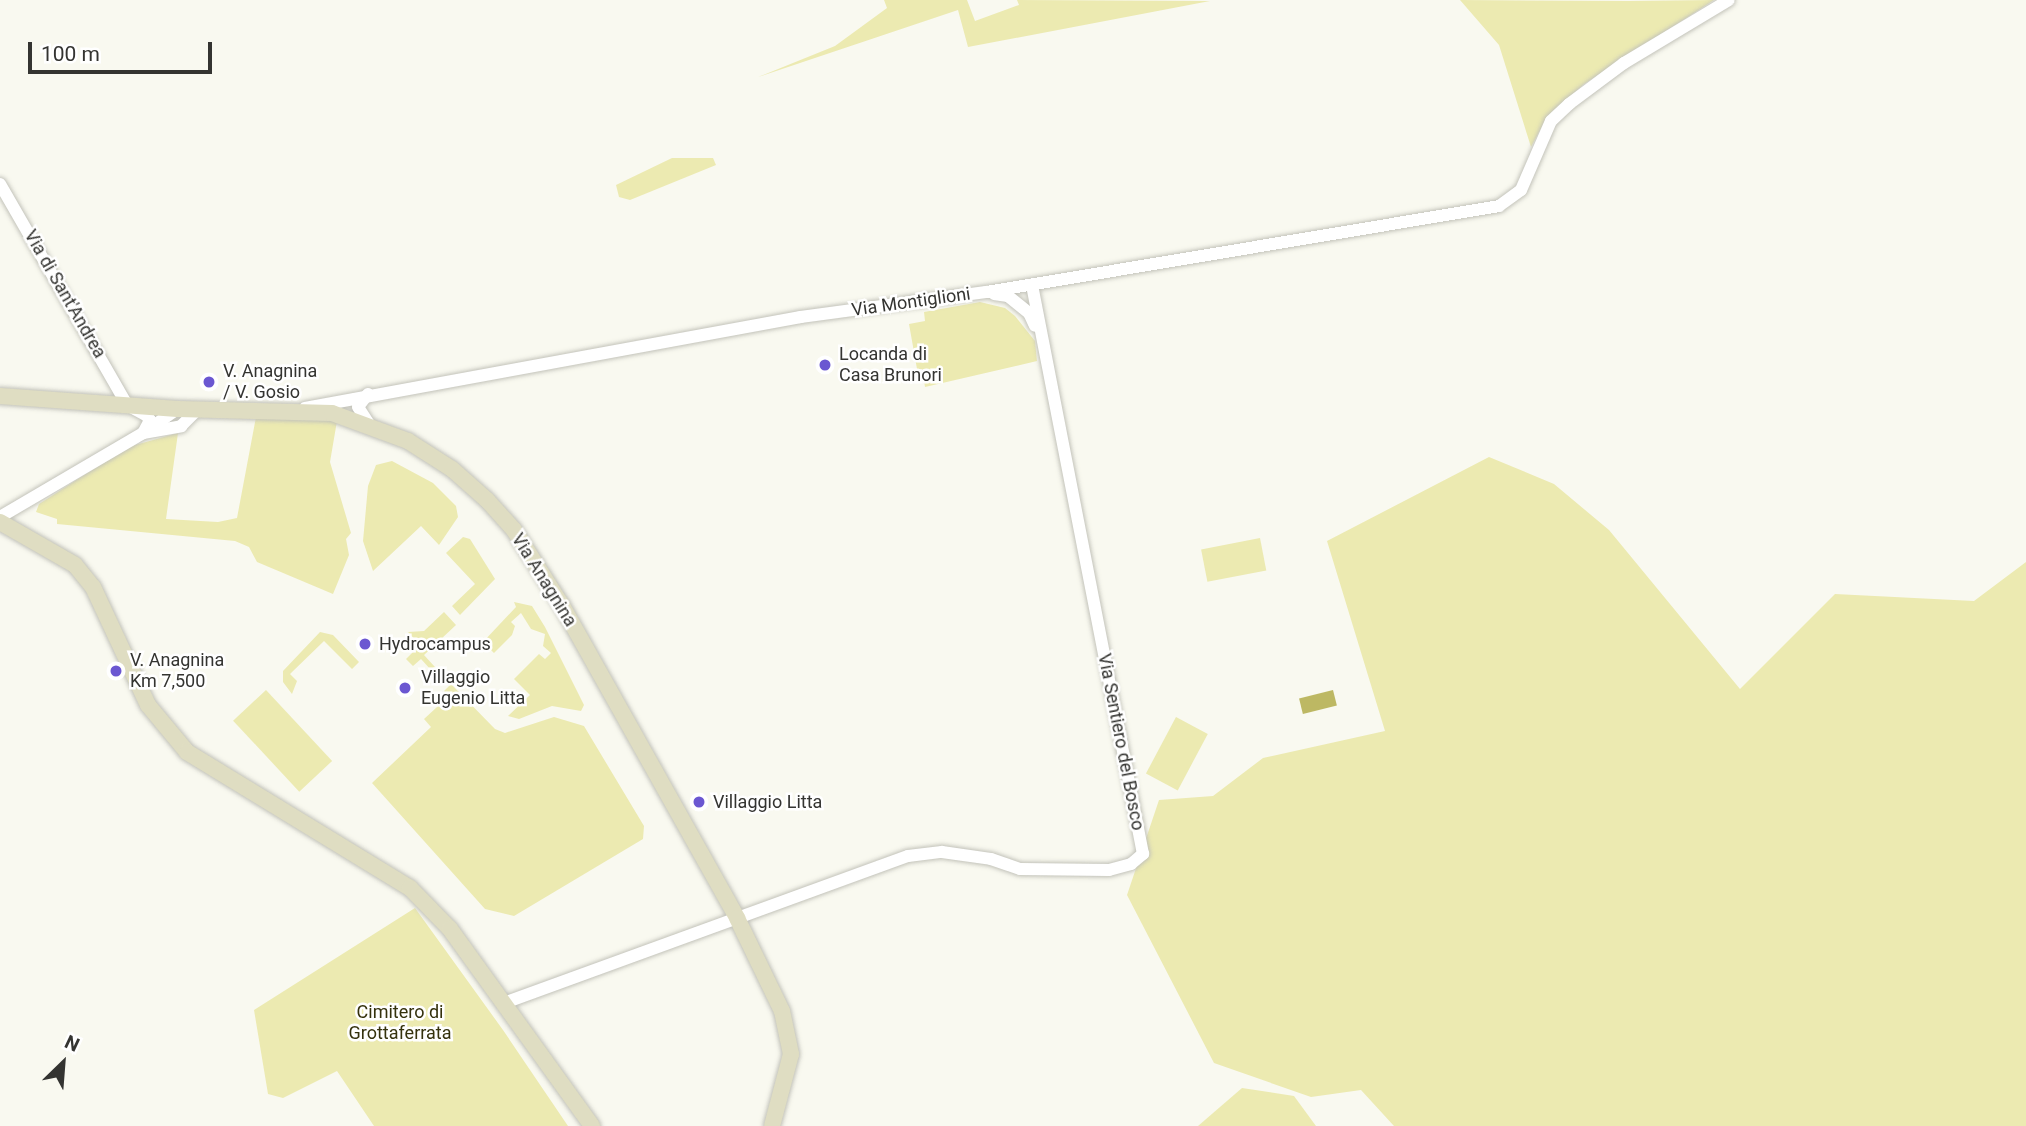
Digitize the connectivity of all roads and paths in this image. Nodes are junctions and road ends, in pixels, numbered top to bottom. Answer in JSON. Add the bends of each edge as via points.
{"nodes":[{"id":1,"x":1729,"y":0,"type":"edge"},
{"id":2,"x":0,"y":184,"type":"edge"},
{"id":3,"x":1032,"y":285,"type":"junction"},
{"id":4,"x":987,"y":292,"type":"junction"},
{"id":5,"x":1042,"y":343,"type":"junction"},
{"id":6,"x":368,"y":394,"type":"junction"},
{"id":7,"x":0,"y":396,"type":"edge"},
{"id":8,"x":127,"y":405,"type":"junction"},
{"id":9,"x":178,"y":409,"type":"junction"},
{"id":10,"x":197,"y":410,"type":"junction"},
{"id":11,"x":297,"y":410,"type":"junction"},
{"id":12,"x":369,"y":424,"type":"junction"},
{"id":13,"x":143,"y":433,"type":"junction"},
{"id":14,"x":0,"y":519,"type":"edge"},
{"id":15,"x":737,"y":918,"type":"junction"},
{"id":16,"x":504,"y":1003,"type":"junction"},
{"id":17,"x":592,"y":1126,"type":"edge"},
{"id":18,"x":772,"y":1126,"type":"edge"}],
"edges":[{"from":1,"to":3,"type":"street","name":"Via Montiglioni","via":[[1624,62],[1569,104],[1551,121],[1521,190],[1499,206]]},
{"from":2,"to":8,"type":"street","name":"Via di Sant'Andrea"},
{"from":3,"to":4,"type":"street","name":"Via Montiglioni"},
{"from":3,"to":5,"type":"street","name":"Via Sentiero del Bosco"},
{"from":4,"to":5,"type":"street","name":"Via Sentiero del Bosco","via":[[1008,296],[1029,313]]},
{"from":4,"to":6,"type":"street","name":"Via Montiglioni","via":[[801,317]]},
{"from":5,"to":15,"type":"street","name":"Via Sentiero del Bosco","via":[[1143,853],[1131,864],[1109,870],[1020,869],[952,853],[908,856]]},
{"from":6,"to":11,"type":"street","name":"Via Montiglioni"},
{"from":6,"to":12,"type":"street","via":[[358,407]]},
{"from":7,"to":8,"type":"main road","name":"Via Anagnina"},
{"from":8,"to":9,"type":"main road","name":"Via Anagnina"},
{"from":8,"to":13,"type":"street","name":"Via di Sant'Andrea","via":[[143,411],[150,420]]},
{"from":9,"to":10,"type":"main road","name":"Via Anagnina"},
{"from":9,"to":13,"type":"street"},
{"from":10,"to":11,"type":"main road","name":"Via Anagnina"},
{"from":10,"to":13,"type":"street","via":[[181,426]]},
{"from":11,"to":12,"type":"main road","name":"Via Anagnina","via":[[332,413]]},
{"from":12,"to":15,"type":"main road","name":"Via Anagnina","via":[[408,441],[452,469],[514,530],[561,604]]},
{"from":13,"to":14,"type":"street"},
{"from":14,"to":16,"type":"main road","via":[[75,565],[93,587],[148,705],[187,752],[410,888],[450,929]]},
{"from":15,"to":16,"type":"street","name":"Via Sentiero del Bosco"},
{"from":15,"to":18,"type":"main road","name":"Via Anagnina","via":[[782,1011],[791,1054]]},
{"from":16,"to":17,"type":"main road"}]}
